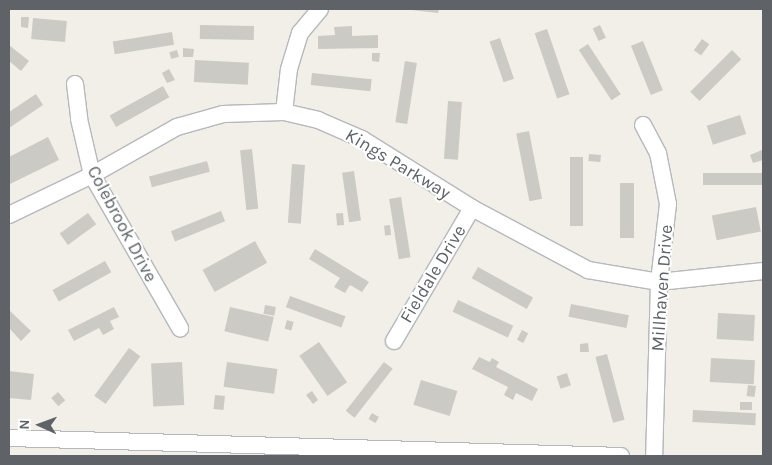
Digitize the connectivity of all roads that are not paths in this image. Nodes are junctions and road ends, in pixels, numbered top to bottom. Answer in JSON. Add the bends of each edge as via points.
{"nodes":[{"id":1,"x":320,"y":9,"type":"edge"},
{"id":2,"x":75,"y":84,"type":"dead end"},
{"id":3,"x":284,"y":112,"type":"junction"},
{"id":4,"x":643,"y":125,"type":"dead end"},
{"id":5,"x":92,"y":175,"type":"junction"},
{"id":6,"x":472,"y":208,"type":"junction"},
{"id":7,"x":9,"y":215,"type":"edge"},
{"id":8,"x":763,"y":271,"type":"edge"},
{"id":9,"x":659,"y":282,"type":"junction"},
{"id":10,"x":180,"y":328,"type":"dead end"},
{"id":11,"x":394,"y":341,"type":"dead end"},
{"id":12,"x":9,"y":438,"type":"edge"},
{"id":13,"x":621,"y":456,"type":"edge"},
{"id":14,"x":654,"y":456,"type":"edge"}],
"edges":[{"from":1,"to":3,"type":"street","via":[[300,33],[289,69]]},
{"from":2,"to":5,"type":"street","name":"Colebrook Drive"},
{"from":3,"to":5,"type":"street","name":"Kings Parkway","via":[[247,111],[200,119],[166,132]]},
{"from":3,"to":6,"type":"street","name":"Kings Parkway","via":[[318,120],[362,139]]},
{"from":4,"to":9,"type":"street","name":"Millhaven Drive","via":[[658,153],[668,204]]},
{"from":5,"to":7,"type":"street","name":"Kings Parkway"},
{"from":5,"to":10,"type":"street","name":"Colebrook Drive"},
{"from":6,"to":9,"type":"street","name":"Kings Parkway","via":[[588,270]]},
{"from":6,"to":11,"type":"street","name":"Fieldale Drive"},
{"from":8,"to":9,"type":"street","name":"Kings Parkway"},
{"from":9,"to":14,"type":"street","name":"Millhaven Drive"},
{"from":12,"to":13,"type":"street"}]}
